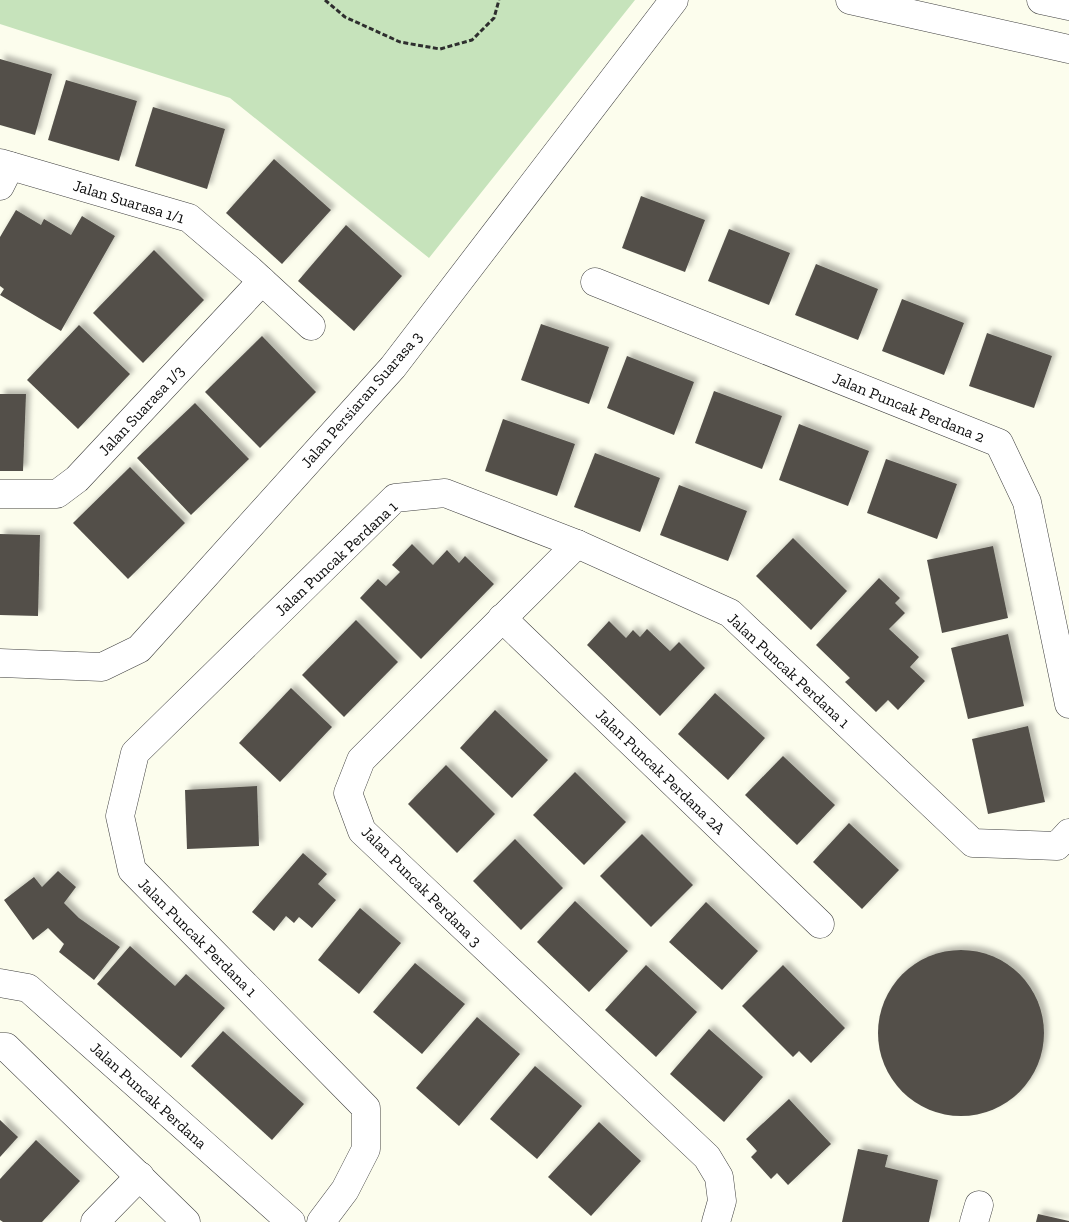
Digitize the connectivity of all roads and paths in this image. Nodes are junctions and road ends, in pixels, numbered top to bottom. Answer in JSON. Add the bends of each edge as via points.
{"nodes":[{"id":1,"x":325,"y":0,"type":"edge"},
{"id":2,"x":499,"y":0,"type":"edge"},
{"id":3,"x":674,"y":0,"type":"edge"},
{"id":4,"x":850,"y":0,"type":"edge"},
{"id":5,"x":1069,"y":49,"type":"edge"},
{"id":6,"x":4,"y":171,"type":"edge"},
{"id":7,"x":262,"y":281,"type":"junction"},
{"id":8,"x":595,"y":282,"type":"dead end"},
{"id":9,"x":311,"y":326,"type":"dead end"},
{"id":10,"x":0,"y":494,"type":"edge"},
{"id":11,"x":577,"y":544,"type":"junction"},
{"id":12,"x":502,"y":618,"type":"junction"},
{"id":13,"x":0,"y":663,"type":"edge"},
{"id":14,"x":1069,"y":704,"type":"edge"},
{"id":15,"x":1063,"y":840,"type":"edge"},
{"id":16,"x":820,"y":924,"type":"dead end"},
{"id":17,"x":0,"y":983,"type":"edge"},
{"id":18,"x":3,"y":1047,"type":"edge"},
{"id":19,"x":140,"y":1176,"type":"junction"},
{"id":20,"x":96,"y":1222,"type":"edge"},
{"id":21,"x":186,"y":1222,"type":"edge"},
{"id":22,"x":291,"y":1222,"type":"edge"},
{"id":23,"x":322,"y":1222,"type":"edge"},
{"id":24,"x":716,"y":1222,"type":"edge"}],
"edges":[{"from":1,"to":2,"type":"path","via":[[345,17],[400,42],[440,49],[472,40],[494,18]]},
{"from":3,"to":13,"type":"street","name":"Jalan Persiaran Suarasa 3","via":[[393,367],[139,648],[102,667]]},
{"from":4,"to":5,"type":"street"},
{"from":6,"to":7,"type":"street","name":"Jalan Suarasa 1/1","via":[[189,218]]},
{"from":7,"to":9,"type":"street","name":"Jalan Suarasa 1/1"},
{"from":7,"to":10,"type":"street","name":"Jalan Suarasa 1/3","via":[[77,479],[57,494]]},
{"from":8,"to":14,"type":"street","name":"Jalan Puncak Perdana 2","via":[[999,443],[1027,502]]},
{"from":11,"to":12,"type":"street","name":"Jalan Puncak Perdana 3"},
{"from":11,"to":15,"type":"street","name":"Jalan Puncak Perdana 1","via":[[730,613],[973,843]]},
{"from":11,"to":23,"type":"street","name":"Jalan Puncak Perdana 1","via":[[445,493],[395,498],[135,753],[120,816],[132,870],[366,1108],[366,1149],[345,1190]]},
{"from":12,"to":16,"type":"street","name":"Jalan Puncak Perdana 2A"},
{"from":12,"to":24,"type":"street","name":"Jalan Puncak Perdana 3","via":[[361,760],[348,793],[362,831],[707,1157],[719,1178],[722,1201]]},
{"from":17,"to":22,"type":"street","name":"Jalan Puncak Perdana","via":[[28,988]]},
{"from":18,"to":19,"type":"street"},
{"from":19,"to":20,"type":"street"},
{"from":19,"to":21,"type":"street"}]}
